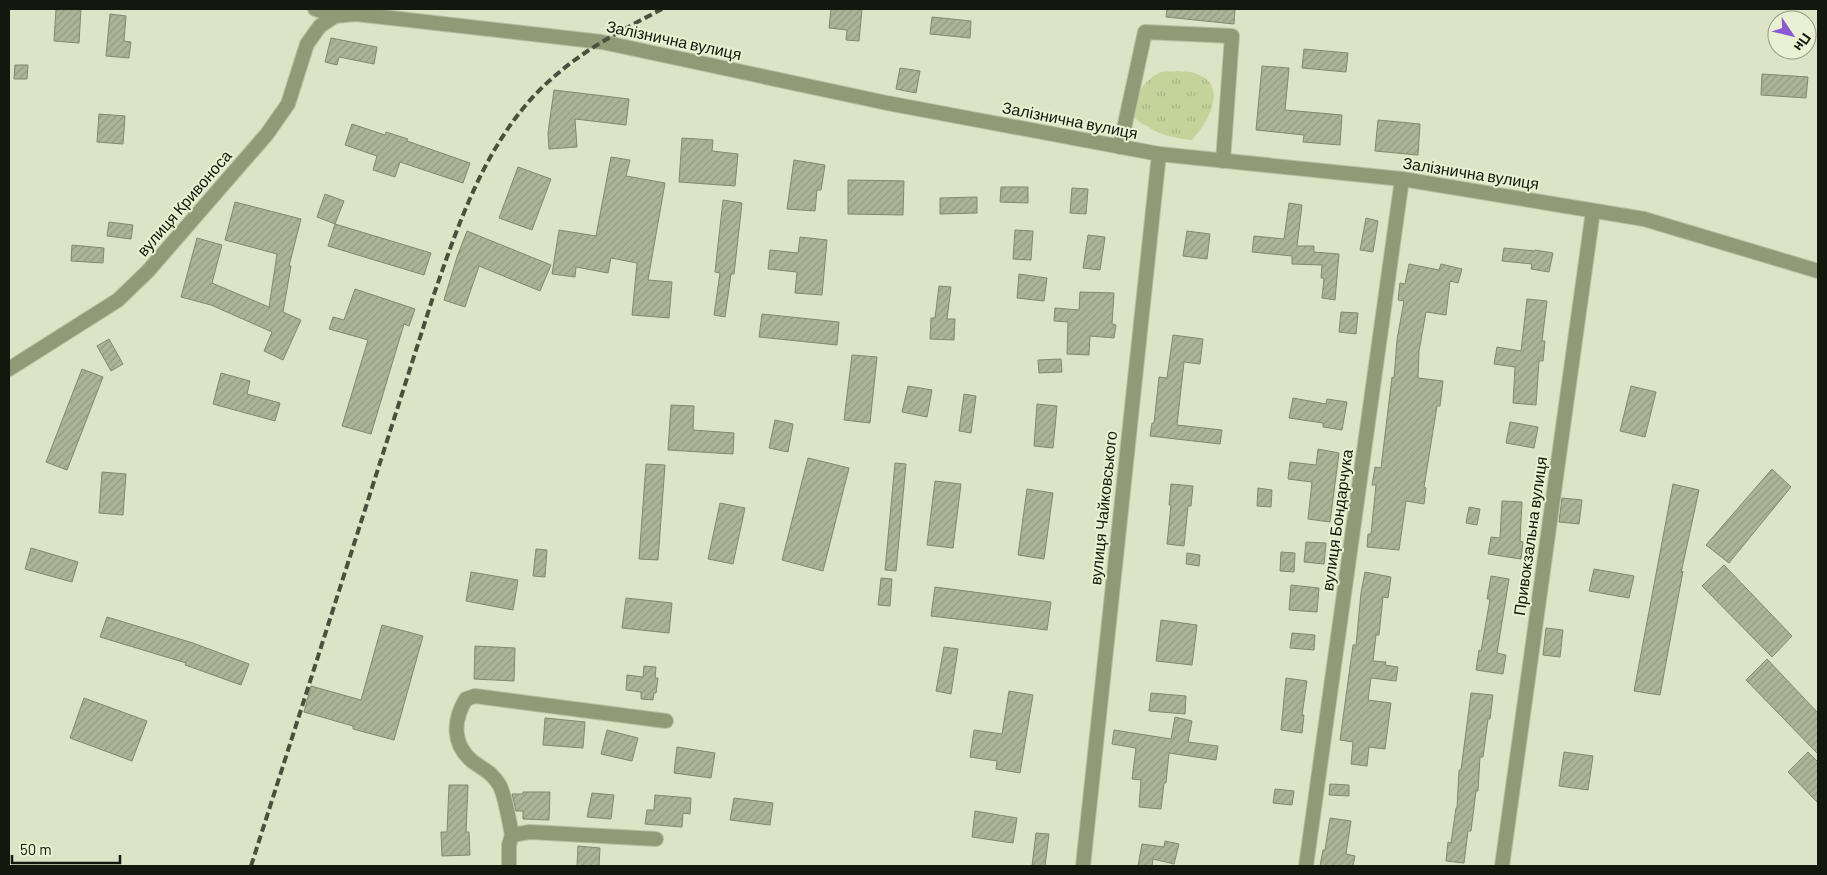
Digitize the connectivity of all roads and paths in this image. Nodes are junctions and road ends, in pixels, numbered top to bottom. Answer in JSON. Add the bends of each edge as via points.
{"nodes":[{"id":1,"x":315,"y":9,"type":"edge"},
{"id":2,"x":335,"y":16,"type":"junction"},
{"id":3,"x":1120,"y":147,"type":"junction"},
{"id":4,"x":1159,"y":154,"type":"junction"},
{"id":5,"x":1223,"y":161,"type":"junction"},
{"id":6,"x":1402,"y":179,"type":"junction"},
{"id":7,"x":1593,"y":211,"type":"junction"},
{"id":8,"x":1818,"y":271,"type":"edge"},
{"id":9,"x":9,"y":369,"type":"edge"},
{"id":10,"x":666,"y":721,"type":"dead end"},
{"id":11,"x":512,"y":835,"type":"junction"},
{"id":12,"x":656,"y":839,"type":"dead end"},
{"id":13,"x":509,"y":866,"type":"edge"},
{"id":14,"x":1083,"y":866,"type":"edge"},
{"id":15,"x":1306,"y":866,"type":"edge"},
{"id":16,"x":1502,"y":866,"type":"edge"}],
"edges":[{"from":1,"to":2,"type":"street","name":"Залізнична вулиця"},
{"from":2,"to":3,"type":"street","name":"Залізнична вулиця","via":[[356,14],[602,42],[887,103]]},
{"from":2,"to":9,"type":"street","name":"вулиця Кривоноса","via":[[320,26],[307,44],[288,104],[267,134],[148,271],[118,300]]},
{"from":3,"to":4,"type":"street","name":"Залізнична вулиця"},
{"from":3,"to":5,"type":"street","via":[[1145,32],[1232,36]]},
{"from":4,"to":5,"type":"street","name":"Залізнична вулиця"},
{"from":4,"to":14,"type":"street","name":"вулиця Чайковського"},
{"from":5,"to":6,"type":"street","name":"Залізнична вулиця"},
{"from":6,"to":7,"type":"street","name":"Залізнична вулиця"},
{"from":6,"to":15,"type":"street","name":"вулиця Бондарчука"},
{"from":7,"to":8,"type":"street","name":"Залізнична вулиця","via":[[1644,219]]},
{"from":7,"to":16,"type":"street","name":"Привокзальна вулиця"},
{"from":10,"to":11,"type":"street","via":[[475,696],[466,699],[457,717],[457,740],[462,752],[490,773],[501,788]]},
{"from":11,"to":12,"type":"street","via":[[530,832]]},
{"from":11,"to":13,"type":"street"}]}
